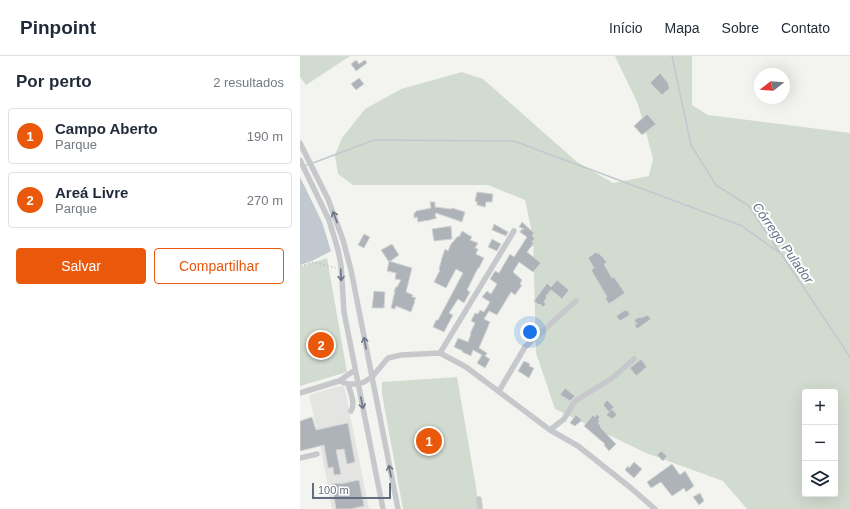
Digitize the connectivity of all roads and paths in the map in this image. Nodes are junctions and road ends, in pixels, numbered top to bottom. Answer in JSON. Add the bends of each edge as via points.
{"nodes":[{"id":1,"x":300,"y":143,"type":"edge"},
{"id":2,"x":300,"y":160,"type":"edge"},
{"id":3,"x":514,"y":231,"type":"dead end"},
{"id":4,"x":300,"y":266,"type":"edge"},
{"id":5,"x":336,"y":268,"type":"dead end"},
{"id":6,"x":576,"y":301,"type":"dead end"},
{"id":7,"x":440,"y":353,"type":"junction"},
{"id":8,"x":634,"y":359,"type":"dead end"},
{"id":9,"x":355,"y":370,"type":"junction"},
{"id":10,"x":372,"y":377,"type":"junction"},
{"id":11,"x":338,"y":381,"type":"junction"},
{"id":12,"x":348,"y":384,"type":"junction"},
{"id":13,"x":358,"y":384,"type":"junction"},
{"id":14,"x":499,"y":391,"type":"junction"},
{"id":15,"x":300,"y":393,"type":"edge"},
{"id":16,"x":350,"y":411,"type":"dead end"},
{"id":17,"x":550,"y":430,"type":"junction"},
{"id":18,"x":317,"y":454,"type":"dead end"},
{"id":19,"x":300,"y":458,"type":"edge"},
{"id":20,"x":479,"y":499,"type":"dead end"},
{"id":21,"x":383,"y":509,"type":"edge"},
{"id":22,"x":398,"y":509,"type":"edge"},
{"id":23,"x":480,"y":509,"type":"edge"},
{"id":24,"x":655,"y":509,"type":"edge"}],
"edges":[{"from":10,"to":1,"type":"street","one_way":true,"via":[[343,240],[328,199]]},
{"from":2,"to":9,"type":"street","one_way":true,"via":[[329,220],[338,250],[344,312]]},
{"from":3,"to":7,"type":"street"},
{"from":4,"to":5,"type":"path","via":[[314,262]]},
{"from":6,"to":14,"type":"street","via":[[525,347]]},
{"from":7,"to":10,"type":"street","via":[[388,358]]},
{"from":7,"to":14,"type":"street","via":[[466,367]]},
{"from":8,"to":17,"type":"street","via":[[611,380],[575,401],[564,419]]},
{"from":9,"to":11,"type":"street"},
{"from":9,"to":13,"type":"street"},
{"from":10,"to":13,"type":"street"},
{"from":22,"to":10,"type":"street","one_way":true},
{"from":11,"to":12,"type":"street"},
{"from":11,"to":15,"type":"street"},
{"from":12,"to":13,"type":"street"},
{"from":12,"to":16,"type":"street","via":[[353,403]]},
{"from":13,"to":21,"type":"street","one_way":true},
{"from":14,"to":17,"type":"street"},
{"from":17,"to":24,"type":"street","via":[[578,446]]},
{"from":18,"to":19,"type":"street"},
{"from":20,"to":23,"type":"street"}]}
